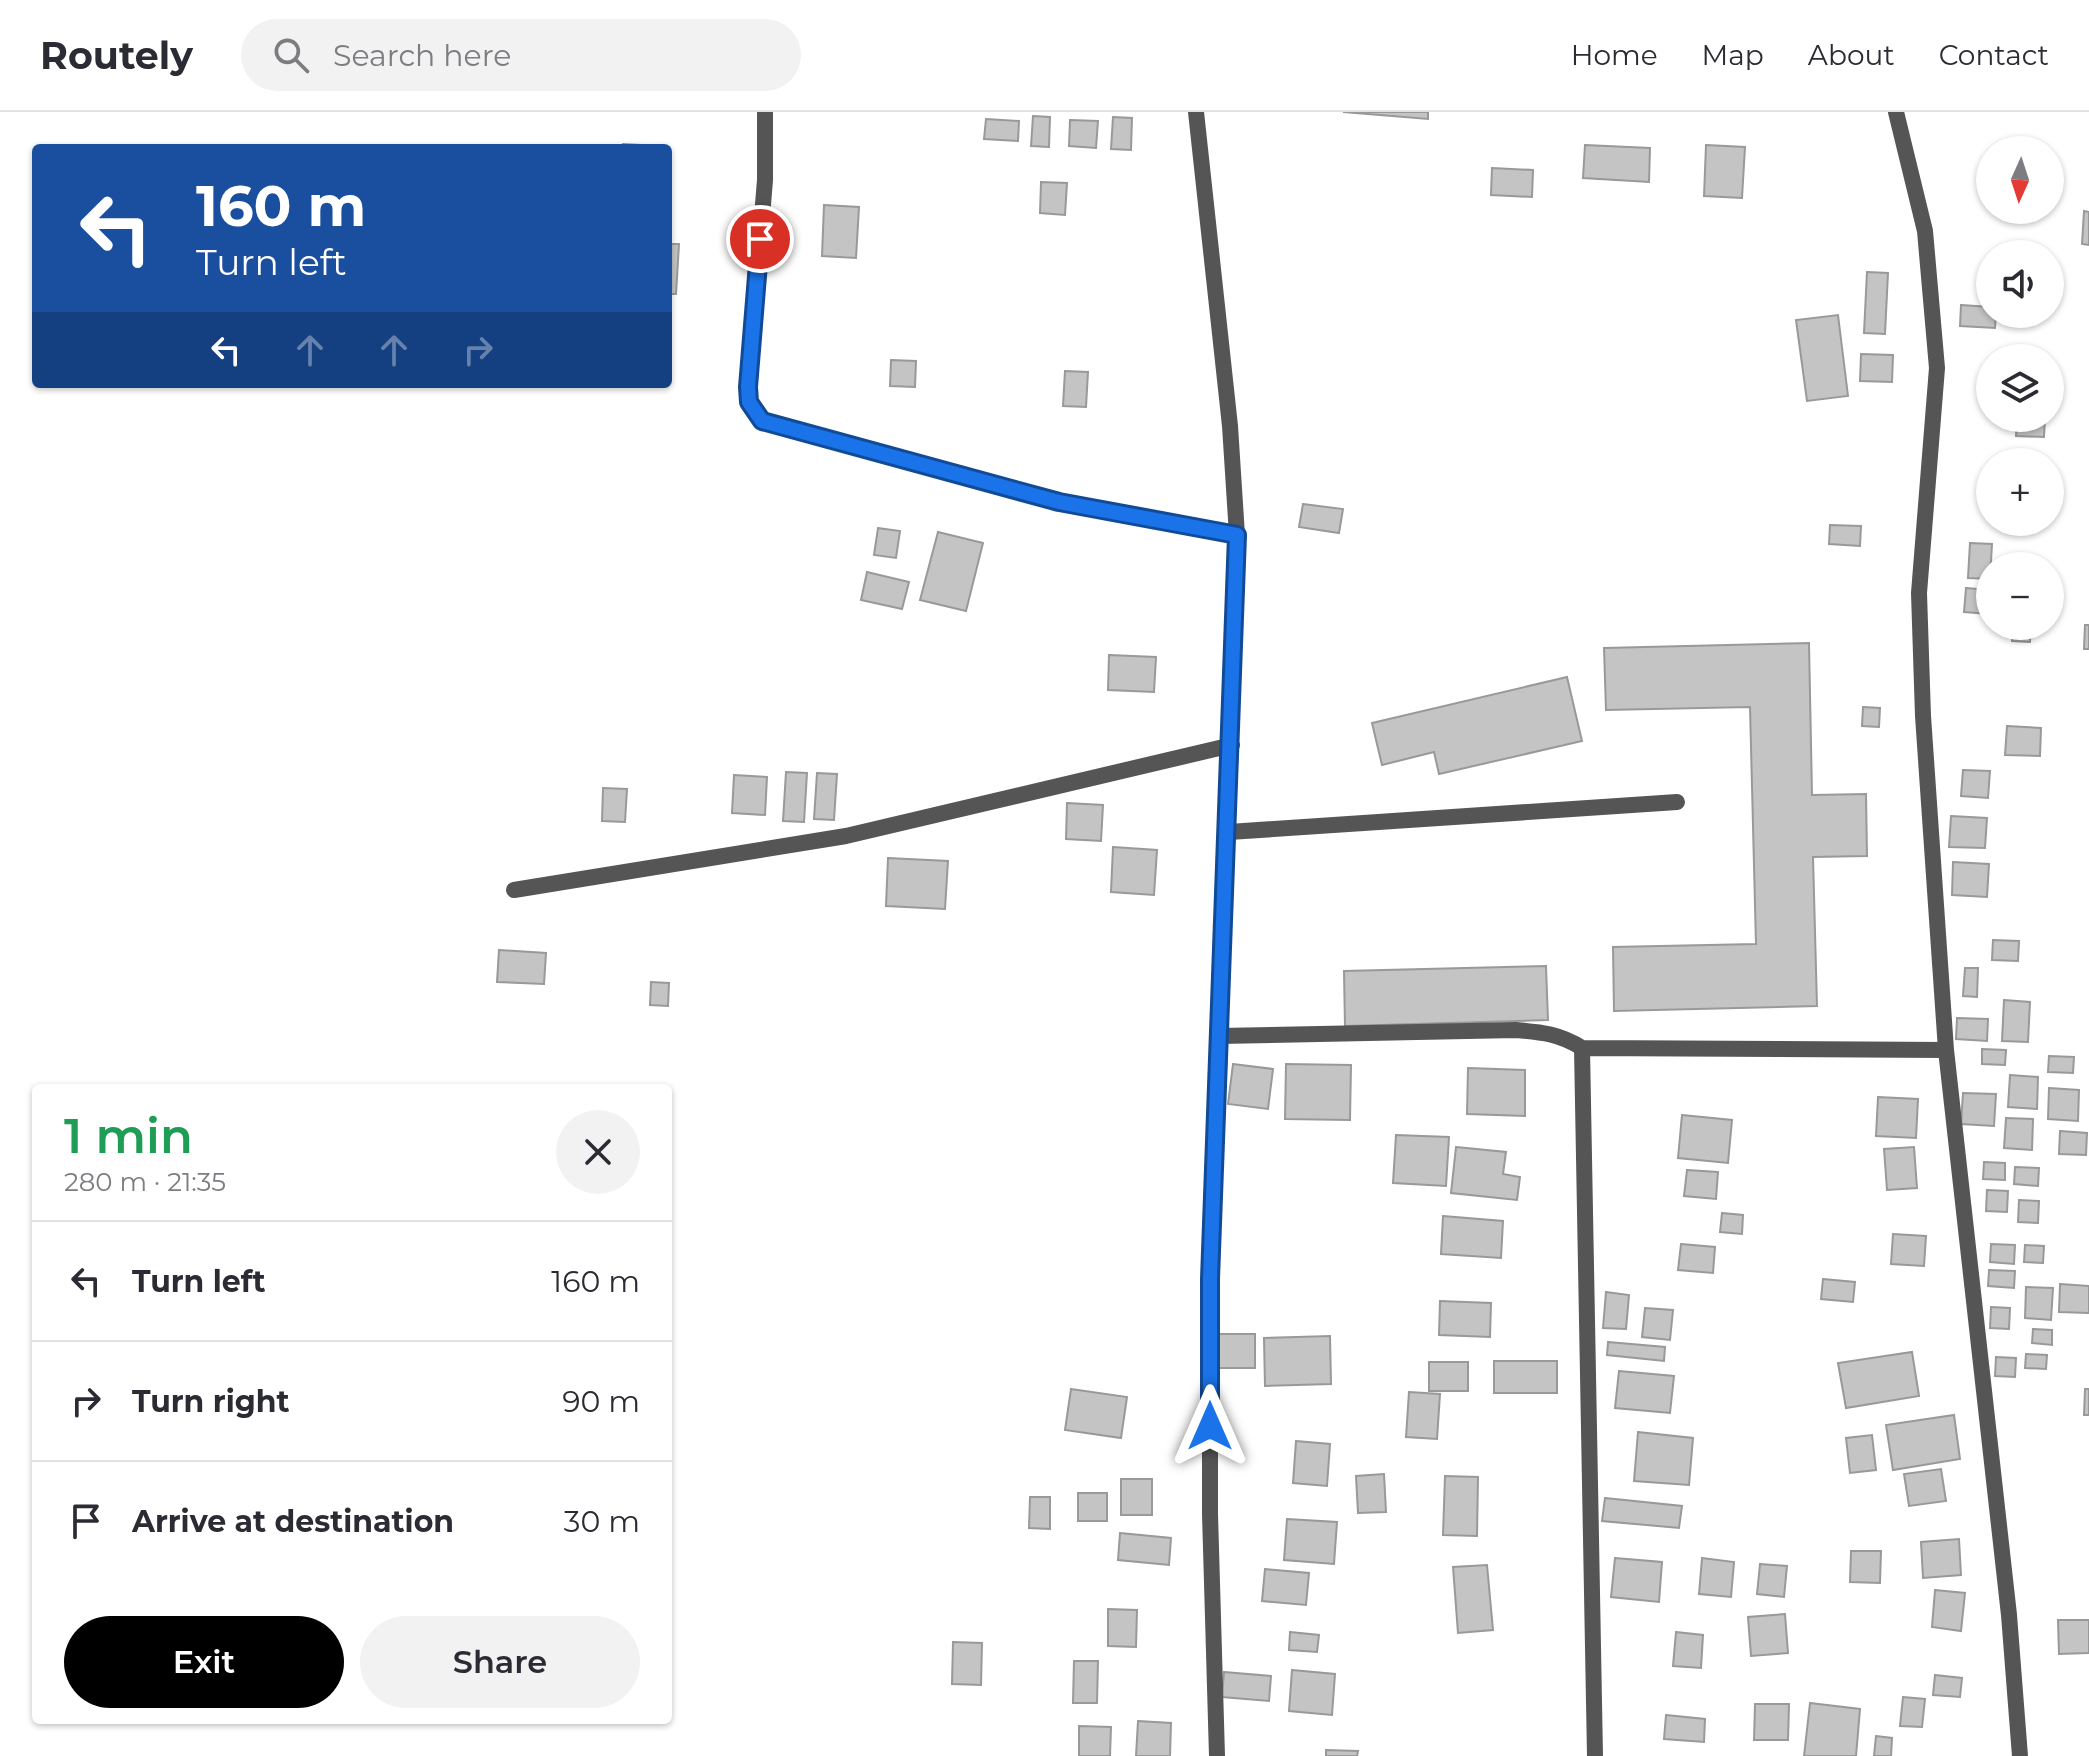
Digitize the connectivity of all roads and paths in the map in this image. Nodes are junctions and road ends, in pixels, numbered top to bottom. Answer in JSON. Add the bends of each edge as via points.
{"nodes":[{"id":1,"x":765,"y":112,"type":"edge"},
{"id":2,"x":1196,"y":112,"type":"edge"},
{"id":3,"x":1896,"y":112,"type":"edge"},
{"id":4,"x":1237,"y":535,"type":"junction"},
{"id":5,"x":1232,"y":745,"type":"junction"},
{"id":6,"x":1677,"y":802,"type":"dead end"},
{"id":7,"x":1229,"y":832,"type":"junction"},
{"id":8,"x":514,"y":890,"type":"dead end"},
{"id":9,"x":1219,"y":1036,"type":"junction"},
{"id":10,"x":1582,"y":1048,"type":"junction"},
{"id":11,"x":1946,"y":1050,"type":"junction"},
{"id":12,"x":1217,"y":1756,"type":"edge"},
{"id":13,"x":1595,"y":1756,"type":"edge"},
{"id":14,"x":2020,"y":1756,"type":"edge"}],
"edges":[{"from":1,"to":4,"type":"street","via":[[765,180],[748,387],[749,402],[762,421],[1059,502]]},
{"from":2,"to":4,"type":"street"},
{"from":3,"to":11,"type":"street","via":[[1925,231],[1937,368],[1919,593]]},
{"from":4,"to":5,"type":"street"},
{"from":5,"to":7,"type":"street"},
{"from":5,"to":8,"type":"street","via":[[846,836]]},
{"from":6,"to":7,"type":"street"},
{"from":7,"to":9,"type":"street"},
{"from":9,"to":10,"type":"street","via":[[1516,1030],[1545,1032]]},
{"from":9,"to":12,"type":"street","via":[[1210,1279]]},
{"from":10,"to":11,"type":"street"},
{"from":10,"to":13,"type":"street"},
{"from":11,"to":14,"type":"street"}]}
